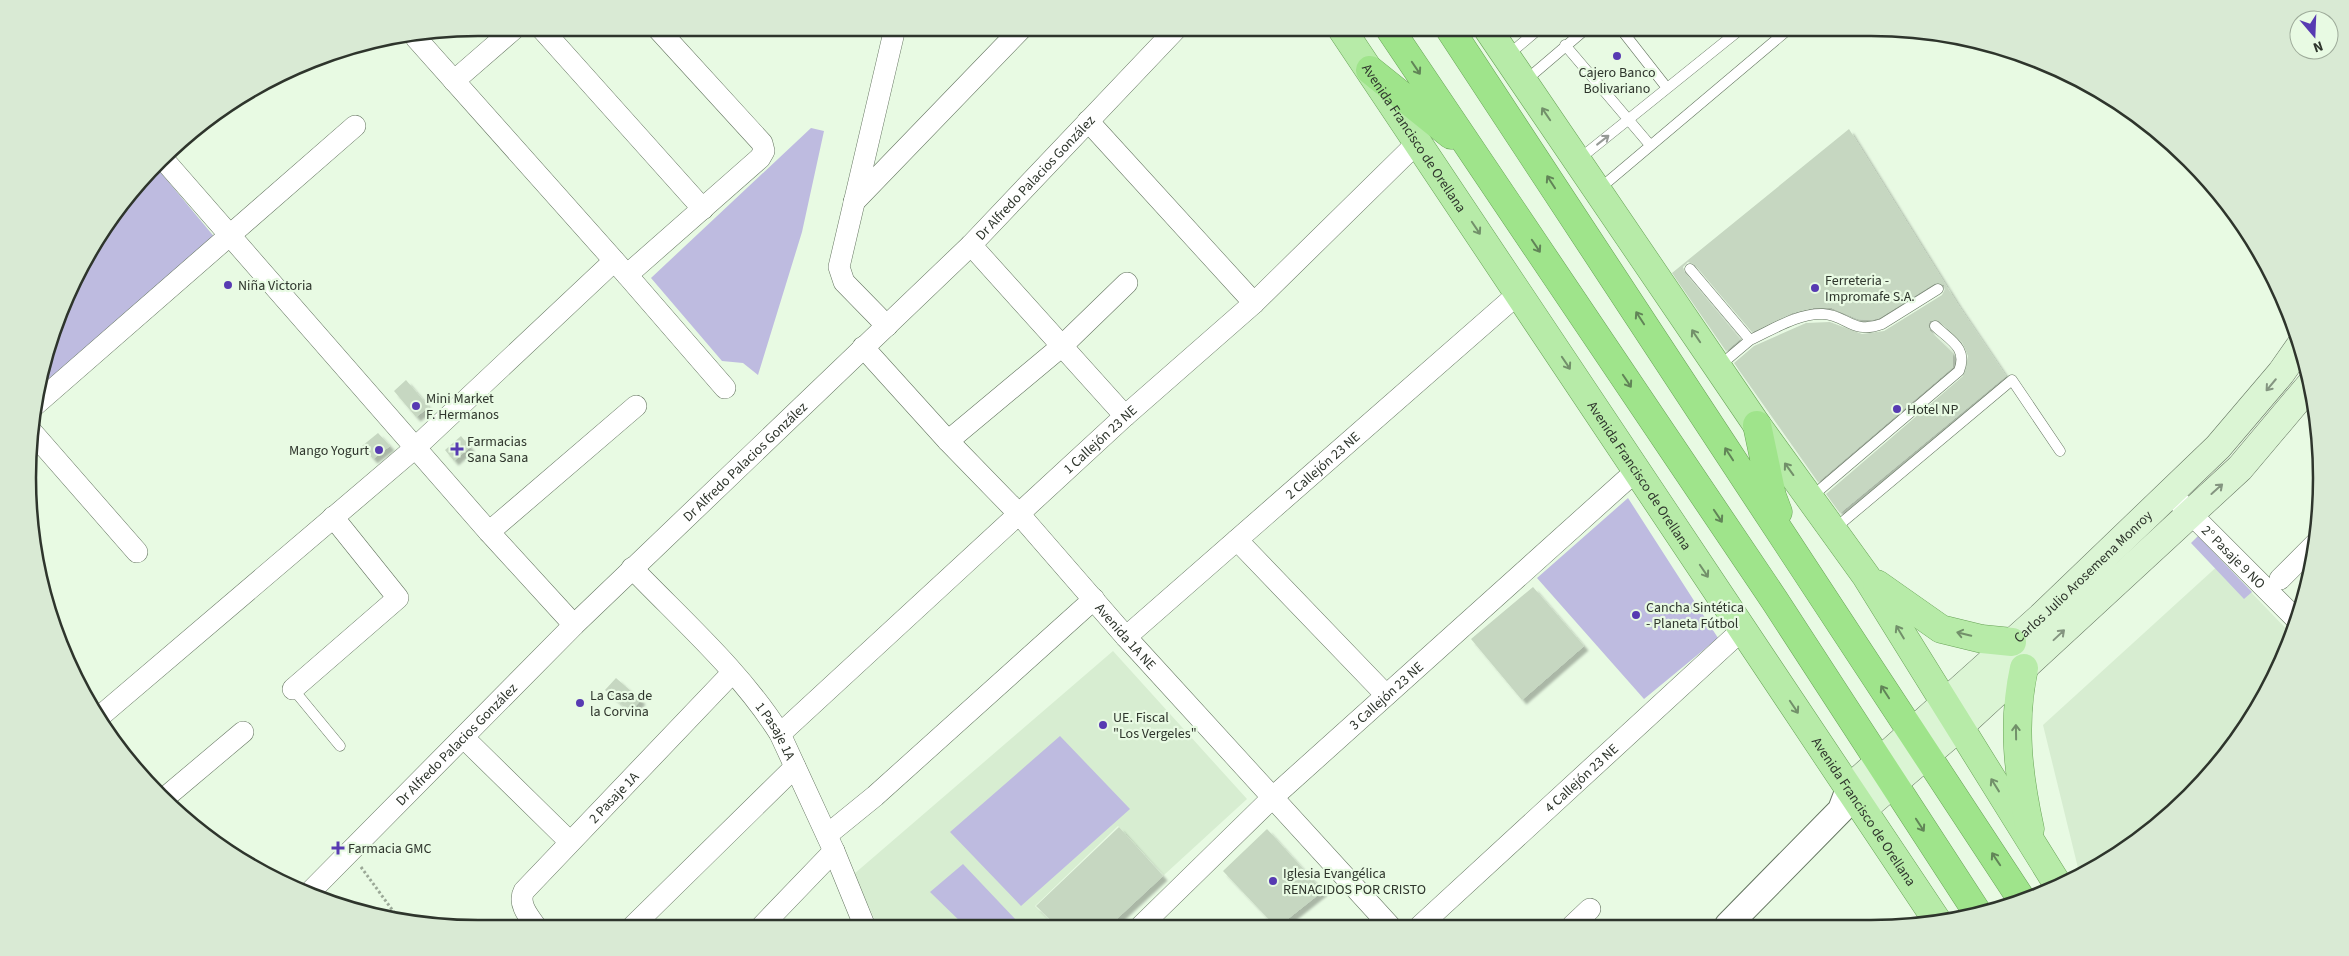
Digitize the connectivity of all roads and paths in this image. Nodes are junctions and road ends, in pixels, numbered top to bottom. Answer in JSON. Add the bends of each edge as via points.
{"nodes":[{"id":1,"x":505,"y":36,"type":"edge"},
{"id":2,"x":548,"y":36,"type":"edge"},
{"id":3,"x":664,"y":36,"type":"edge"},
{"id":4,"x":893,"y":36,"type":"edge"},
{"id":5,"x":1014,"y":36,"type":"edge"},
{"id":6,"x":1169,"y":36,"type":"edge"},
{"id":7,"x":1347,"y":36,"type":"edge"},
{"id":8,"x":1394,"y":36,"type":"edge"},
{"id":9,"x":1454,"y":36,"type":"edge"},
{"id":10,"x":1492,"y":36,"type":"edge"},
{"id":11,"x":1530,"y":36,"type":"edge"},
{"id":12,"x":1577,"y":36,"type":"edge"},
{"id":13,"x":1626,"y":36,"type":"edge"},
{"id":14,"x":1732,"y":36,"type":"edge"},
{"id":15,"x":1781,"y":36,"type":"edge"},
{"id":16,"x":418,"y":40,"type":"edge"},
{"id":17,"x":1565,"y":45,"type":"junction"},
{"id":18,"x":1506,"y":56,"type":"junction"},
{"id":19,"x":1370,"y":70,"type":"junction"},
{"id":20,"x":454,"y":81,"type":"junction"},
{"id":21,"x":1524,"y":82,"type":"junction"},
{"id":22,"x":1667,"y":88,"type":"junction"},
{"id":23,"x":1628,"y":120,"type":"junction"},
{"id":24,"x":1088,"y":121,"type":"junction"},
{"id":25,"x":355,"y":126,"type":"dead end"},
{"id":26,"x":1418,"y":142,"type":"junction"},
{"id":27,"x":1650,"y":146,"type":"junction"},
{"id":28,"x":1478,"y":159,"type":"junction"},
{"id":29,"x":1577,"y":160,"type":"junction"},
{"id":30,"x":168,"y":164,"type":"edge"},
{"id":31,"x":1598,"y":191,"type":"junction"},
{"id":32,"x":854,"y":202,"type":"junction"},
{"id":33,"x":704,"y":209,"type":"junction"},
{"id":34,"x":230,"y":236,"type":"junction"},
{"id":35,"x":971,"y":244,"type":"junction"},
{"id":36,"x":621,"y":268,"type":"junction"},
{"id":37,"x":1690,"y":269,"type":"dead end"},
{"id":38,"x":1127,"y":283,"type":"dead end"},
{"id":39,"x":1938,"y":289,"type":"dead end"},
{"id":40,"x":1519,"y":293,"type":"junction"},
{"id":41,"x":1254,"y":303,"type":"junction"},
{"id":42,"x":887,"y":326,"type":"junction"},
{"id":43,"x":1935,"y":326,"type":"dead end"},
{"id":44,"x":1750,"y":340,"type":"junction"},
{"id":45,"x":1062,"y":346,"type":"junction"},
{"id":46,"x":863,"y":347,"type":"junction"},
{"id":47,"x":2295,"y":354,"type":"edge"},
{"id":48,"x":1718,"y":368,"type":"junction"},
{"id":49,"x":725,"y":388,"type":"dead end"},
{"id":50,"x":2304,"y":392,"type":"edge"},
{"id":51,"x":44,"y":397,"type":"edge"},
{"id":52,"x":636,"y":406,"type":"dead end"},
{"id":53,"x":1125,"y":416,"type":"junction"},
{"id":54,"x":1756,"y":425,"type":"junction"},
{"id":55,"x":38,"y":439,"type":"edge"},
{"id":56,"x":948,"y":441,"type":"junction"},
{"id":57,"x":415,"y":448,"type":"junction"},
{"id":58,"x":2060,"y":451,"type":"dead end"},
{"id":59,"x":1637,"y":470,"type":"junction"},
{"id":60,"x":2170,"y":493,"type":"junction"},
{"id":61,"x":1810,"y":498,"type":"junction"},
{"id":62,"x":2190,"y":513,"type":"junction"},
{"id":63,"x":1020,"y":515,"type":"junction"},
{"id":64,"x":333,"y":517,"type":"junction"},
{"id":65,"x":1832,"y":530,"type":"junction"},
{"id":66,"x":489,"y":532,"type":"junction"},
{"id":67,"x":1237,"y":540,"type":"junction"},
{"id":68,"x":1789,"y":544,"type":"junction"},
{"id":69,"x":137,"y":552,"type":"dead end"},
{"id":70,"x":2306,"y":553,"type":"edge"},
{"id":71,"x":632,"y":568,"type":"junction"},
{"id":72,"x":1866,"y":576,"type":"junction"},
{"id":73,"x":2280,"y":579,"type":"dead end"},
{"id":74,"x":1094,"y":600,"type":"junction"},
{"id":75,"x":2291,"y":614,"type":"edge"},
{"id":76,"x":574,"y":626,"type":"junction"},
{"id":77,"x":1743,"y":629,"type":"junction"},
{"id":78,"x":1126,"y":637,"type":"junction"},
{"id":79,"x":2012,"y":642,"type":"junction"},
{"id":80,"x":2024,"y":668,"type":"junction"},
{"id":81,"x":732,"y":672,"type":"junction"},
{"id":82,"x":293,"y":689,"type":"joint"},
{"id":83,"x":1386,"y":695,"type":"junction"},
{"id":84,"x":1944,"y":704,"type":"junction"},
{"id":85,"x":104,"y":713,"type":"edge"},
{"id":86,"x":1959,"y":728,"type":"junction"},
{"id":87,"x":243,"y":732,"type":"dead end"},
{"id":88,"x":1912,"y":733,"type":"junction"},
{"id":89,"x":780,"y":734,"type":"junction"},
{"id":90,"x":464,"y":738,"type":"junction"},
{"id":91,"x":340,"y":746,"type":"dead end"},
{"id":92,"x":1927,"y":755,"type":"junction"},
{"id":93,"x":1879,"y":761,"type":"junction"},
{"id":94,"x":795,"y":767,"type":"junction"},
{"id":95,"x":1893,"y":784,"type":"junction"},
{"id":96,"x":170,"y":794,"type":"edge"},
{"id":97,"x":1272,"y":798,"type":"junction"},
{"id":98,"x":1851,"y":803,"type":"junction"},
{"id":99,"x":569,"y":841,"type":"junction"},
{"id":100,"x":830,"y":843,"type":"junction"},
{"id":101,"x":2034,"y":850,"type":"junction"},
{"id":102,"x":350,"y":852,"type":"junction"},
{"id":103,"x":2054,"y":879,"type":"edge"},
{"id":104,"x":314,"y":888,"type":"edge"},
{"id":105,"x":2018,"y":894,"type":"edge"},
{"id":106,"x":1973,"y":908,"type":"edge"},
{"id":107,"x":1590,"y":909,"type":"dead end"},
{"id":108,"x":393,"y":911,"type":"edge"},
{"id":109,"x":1933,"y":915,"type":"edge"},
{"id":110,"x":532,"y":920,"type":"edge"},
{"id":111,"x":639,"y":920,"type":"edge"},
{"id":112,"x":767,"y":920,"type":"edge"},
{"id":113,"x":862,"y":920,"type":"edge"},
{"id":114,"x":1147,"y":920,"type":"edge"},
{"id":115,"x":1384,"y":920,"type":"edge"},
{"id":116,"x":1427,"y":920,"type":"edge"},
{"id":117,"x":1578,"y":920,"type":"edge"},
{"id":118,"x":1733,"y":920,"type":"edge"}],
"edges":[{"from":1,"to":20,"type":"street"},
{"from":2,"to":33,"type":"street"},
{"from":3,"to":33,"type":"street","via":[[764,147],[760,158]]},
{"from":4,"to":32,"type":"street"},
{"from":5,"to":32,"type":"street"},
{"from":6,"to":24,"type":"street","name":"Dr Alfredo Palacios González"},
{"from":7,"to":19,"type":"main road","name":"Avenida Francisco de Orellana"},
{"from":8,"to":28,"type":"highway","one_way":true},
{"from":68,"to":9,"type":"highway","one_way":true},
{"from":10,"to":18,"type":"main road"},
{"from":11,"to":18,"type":"lane"},
{"from":12,"to":17,"type":"lane"},
{"from":13,"to":22,"type":"lane"},
{"from":14,"to":22,"type":"lane"},
{"from":15,"to":27,"type":"lane"},
{"from":16,"to":20,"type":"street"},
{"from":17,"to":21,"type":"lane"},
{"from":17,"to":23,"type":"lane"},
{"from":18,"to":21,"type":"main road"},
{"from":19,"to":26,"type":"main road","name":"Avenida Francisco de Orellana"},
{"from":19,"to":28,"type":"highway"},
{"from":20,"to":36,"type":"street"},
{"from":29,"to":21,"type":"main road","one_way":true},
{"from":22,"to":23,"type":"lane"},
{"from":23,"to":27,"type":"lane"},
{"from":29,"to":23,"type":"lane","one_way":true},
{"from":24,"to":35,"type":"street","name":"Dr Alfredo Palacios González"},
{"from":24,"to":41,"type":"street"},
{"from":25,"to":34,"type":"street"},
{"from":26,"to":40,"type":"main road","name":"Avenida Francisco de Orellana","one_way":true},
{"from":26,"to":41,"type":"street","name":"1 Callejón 23 NE"},
{"from":27,"to":31,"type":"lane"},
{"from":28,"to":93,"type":"highway","one_way":true},
{"from":29,"to":31,"type":"main road"},
{"from":30,"to":34,"type":"street"},
{"from":48,"to":31,"type":"main road","one_way":true},
{"from":32,"to":42,"type":"street","via":[[839,259],[840,276]]},
{"from":33,"to":36,"type":"street"},
{"from":34,"to":51,"type":"street"},
{"from":34,"to":57,"type":"street"},
{"from":35,"to":42,"type":"street","name":"Dr Alfredo Palacios González"},
{"from":35,"to":45,"type":"street"},
{"from":36,"to":49,"type":"street"},
{"from":36,"to":57,"type":"street"},
{"from":37,"to":44,"type":"lane"},
{"from":38,"to":45,"type":"street"},
{"from":39,"to":44,"type":"lane","via":[[1872,328],[1862,329],[1826,314],[1813,314]]},
{"from":40,"to":59,"type":"main road","name":"Avenida Francisco de Orellana","one_way":true},
{"from":40,"to":67,"type":"street","name":"2 Callejón 23 NE"},
{"from":41,"to":53,"type":"street","name":"1 Callejón 23 NE"},
{"from":42,"to":46,"type":"street","name":"Dr Alfredo Palacios González"},
{"from":43,"to":61,"type":"lane","via":[[1960,349],[1963,360],[1959,371]]},
{"from":44,"to":48,"type":"lane"},
{"from":45,"to":53,"type":"street"},
{"from":45,"to":56,"type":"street"},
{"from":46,"to":56,"type":"street","name":"Avenida 1A NE"},
{"from":46,"to":71,"type":"street","name":"Dr Alfredo Palacios González"},
{"from":47,"to":60,"type":"main road","name":"Carlos Julio Arosemena Monroy","one_way":true,"via":[[2218,447]]},
{"from":48,"to":54,"type":"main road"},
{"from":62,"to":50,"type":"main road","name":"Carlos Julio Arosemena Monroy","one_way":true,"via":[[2240,468]]},
{"from":52,"to":66,"type":"street"},
{"from":53,"to":63,"type":"street","name":"1 Callejón 23 NE"},
{"from":61,"to":54,"type":"main road","one_way":true},
{"from":54,"to":68,"type":"highway","via":[[1772,496]]},
{"from":55,"to":69,"type":"street"},
{"from":56,"to":63,"type":"street","name":"Avenida 1A NE"},
{"from":57,"to":64,"type":"street"},
{"from":57,"to":66,"type":"street"},
{"from":58,"to":65,"type":"lane","via":[[2012,380]]},
{"from":59,"to":77,"type":"main road","name":"Avenida Francisco de Orellana","one_way":true},
{"from":59,"to":83,"type":"street","name":"3 Callejón 23 NE"},
{"from":60,"to":62,"type":"street","name":"2° Pasaje 9 NO"},
{"from":60,"to":79,"type":"main road","name":"Carlos Julio Arosemena Monroy"},
{"from":61,"to":65,"type":"main road"},
{"from":62,"to":75,"type":"street","name":"2° Pasaje 9 NO"},
{"from":80,"to":62,"type":"main road","name":"Carlos Julio Arosemena Monroy","one_way":true},
{"from":63,"to":74,"type":"street","name":"Avenida 1A NE"},
{"from":63,"to":89,"type":"street","name":"1 Callejón 23 NE"},
{"from":64,"to":82,"type":"street","via":[[398,598]]},
{"from":64,"to":85,"type":"street"},
{"from":65,"to":72,"type":"main road"},
{"from":66,"to":76,"type":"street"},
{"from":67,"to":78,"type":"street","name":"2 Callejón 23 NE"},
{"from":67,"to":83,"type":"street"},
{"from":88,"to":68,"type":"highway","one_way":true},
{"from":70,"to":73,"type":"street"},
{"from":71,"to":76,"type":"street","name":"Dr Alfredo Palacios González"},
{"from":71,"to":81,"type":"street","name":"1 Pasaje 1A"},
{"from":79,"to":72,"type":"main road","one_way":true,"via":[[1941,629]]},
{"from":84,"to":72,"type":"main road","one_way":true},
{"from":74,"to":78,"type":"street","name":"Avenida 1A NE"},
{"from":74,"to":100,"type":"street","via":[[875,796]]},
{"from":76,"to":90,"type":"street","name":"Dr Alfredo Palacios González"},
{"from":77,"to":98,"type":"main road","name":"Avenida Francisco de Orellana","one_way":true},
{"from":77,"to":116,"type":"street","name":"4 Callejón 23 NE"},
{"from":78,"to":97,"type":"street","name":"Avenida 1A NE"},
{"from":79,"to":84,"type":"main road","name":"Carlos Julio Arosemena Monroy"},
{"from":80,"to":86,"type":"main road","name":"Carlos Julio Arosemena Monroy"},
{"from":101,"to":80,"type":"main road","one_way":true,"via":[[2018,760],[2016,714]]},
{"from":81,"to":89,"type":"street","name":"1 Pasaje 1A"},
{"from":81,"to":99,"type":"street","name":"2 Pasaje 1A"},
{"from":82,"to":91,"type":"lane"},
{"from":83,"to":97,"type":"street","name":"3 Callejón 23 NE"},
{"from":84,"to":86,"type":"main road"},
{"from":84,"to":88,"type":"main road","name":"Carlos Julio Arosemena Monroy"},
{"from":86,"to":92,"type":"main road","name":"Carlos Julio Arosemena Monroy"},
{"from":101,"to":86,"type":"main road","one_way":true},
{"from":87,"to":96,"type":"street"},
{"from":88,"to":92,"type":"highway"},
{"from":88,"to":93,"type":"main road","name":"Carlos Julio Arosemena Monroy"},
{"from":89,"to":94,"type":"street","name":"1 Pasaje 1A"},
{"from":90,"to":99,"type":"street"},
{"from":90,"to":102,"type":"street","name":"Dr Alfredo Palacios González"},
{"from":92,"to":95,"type":"main road","name":"Carlos Julio Arosemena Monroy"},
{"from":105,"to":92,"type":"highway","one_way":true},
{"from":93,"to":95,"type":"highway"},
{"from":93,"to":98,"type":"main road","name":"Carlos Julio Arosemena Monroy"},
{"from":94,"to":100,"type":"street","name":"1 Pasaje 1A"},
{"from":94,"to":111,"type":"street"},
{"from":95,"to":98,"type":"main road","name":"Carlos Julio Arosemena Monroy"},
{"from":95,"to":106,"type":"highway","one_way":true},
{"from":97,"to":114,"type":"street","name":"3 Callejón 23 NE"},
{"from":97,"to":115,"type":"street","name":"Avenida 1A NE"},
{"from":98,"to":109,"type":"main road","name":"Avenida Francisco de Orellana"},
{"from":98,"to":118,"type":"street"},
{"from":99,"to":110,"type":"street","name":"2 Pasaje 1A","via":[[522,896],[524,908]]},
{"from":100,"to":112,"type":"street"},
{"from":100,"to":113,"type":"street","name":"1 Pasaje 1A"},
{"from":101,"to":103,"type":"main road"},
{"from":102,"to":104,"type":"street","name":"Dr Alfredo Palacios González"},
{"from":102,"to":108,"type":"path"},
{"from":107,"to":117,"type":"street"}]}
